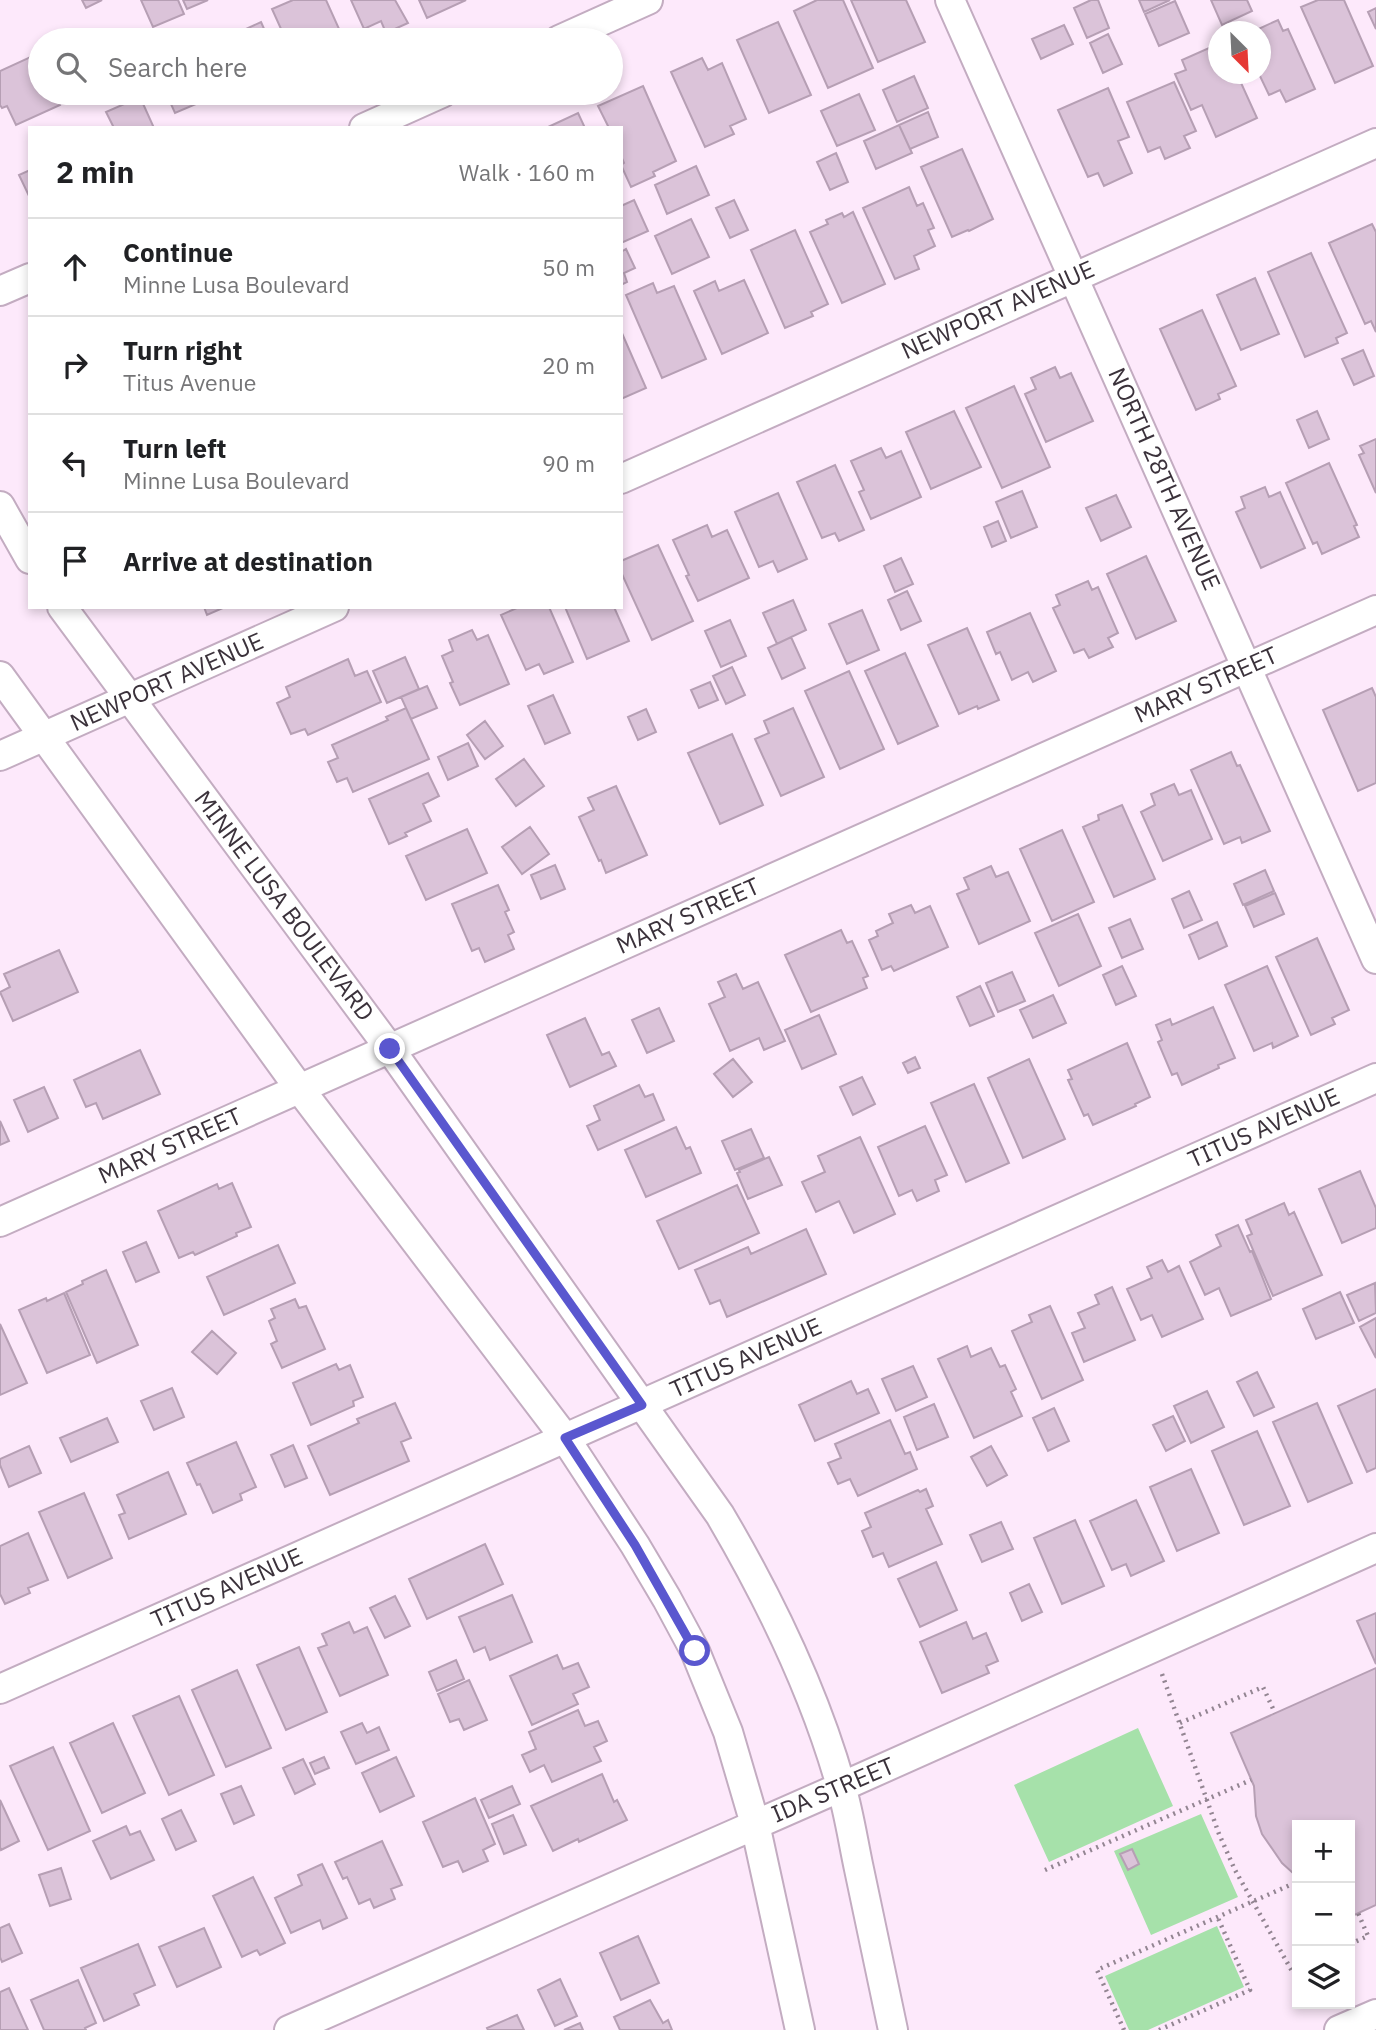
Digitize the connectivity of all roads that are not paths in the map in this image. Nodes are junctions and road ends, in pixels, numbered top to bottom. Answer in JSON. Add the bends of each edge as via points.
{"nodes":[{"id":1,"x":648,"y":0,"type":"edge"},
{"id":2,"x":950,"y":0,"type":"edge"},
{"id":3,"x":586,"y":28,"type":"edge"},
{"id":4,"x":415,"y":105,"type":"edge"},
{"id":5,"x":368,"y":126,"type":"edge"},
{"id":6,"x":1376,"y":143,"type":"edge"},
{"id":7,"x":1073,"y":276,"type":"junction"},
{"id":8,"x":28,"y":279,"type":"edge"},
{"id":9,"x":0,"y":291,"type":"edge"},
{"id":10,"x":623,"y":478,"type":"edge"},
{"id":11,"x":0,"y":506,"type":"edge"},
{"id":12,"x":28,"y":555,"type":"edge"},
{"id":13,"x":63,"y":609,"type":"edge"},
{"id":14,"x":330,"y":609,"type":"edge"},
{"id":15,"x":1376,"y":610,"type":"edge"},
{"id":16,"x":1247,"y":667,"type":"junction"},
{"id":17,"x":0,"y":676,"type":"edge"},
{"id":18,"x":129,"y":699,"type":"junction"},
{"id":19,"x":43,"y":737,"type":"junction"},
{"id":20,"x":0,"y":756,"type":"edge"},
{"id":21,"x":1376,"y":959,"type":"edge"},
{"id":22,"x":390,"y":1049,"type":"junction"},
{"id":23,"x":1376,"y":1078,"type":"edge"},
{"id":24,"x":299,"y":1088,"type":"junction"},
{"id":25,"x":0,"y":1222,"type":"edge"},
{"id":26,"x":642,"y":1405,"type":"junction"},
{"id":27,"x":565,"y":1438,"type":"junction"},
{"id":28,"x":1376,"y":1548,"type":"edge"},
{"id":29,"x":0,"y":1689,"type":"edge"},
{"id":30,"x":841,"y":1787,"type":"junction"},
{"id":31,"x":755,"y":1824,"type":"junction"},
{"id":32,"x":1376,"y":2014,"type":"edge"},
{"id":33,"x":289,"y":2030,"type":"edge"},
{"id":34,"x":800,"y":2030,"type":"edge"},
{"id":35,"x":893,"y":2030,"type":"edge"},
{"id":36,"x":1339,"y":2030,"type":"edge"}],
"edges":[{"from":1,"to":3,"type":"street"},
{"from":2,"to":7,"type":"street","name":"NORTH 28TH AVENUE"},
{"from":4,"to":5,"type":"street"},
{"from":6,"to":7,"type":"street","name":"NEWPORT AVENUE"},
{"from":7,"to":10,"type":"street","name":"NEWPORT AVENUE"},
{"from":7,"to":16,"type":"street","name":"NORTH 28TH AVENUE"},
{"from":8,"to":9,"type":"street"},
{"from":11,"to":12,"type":"street"},
{"from":13,"to":18,"type":"street","name":"MINNE LUSA BOULEVARD"},
{"from":14,"to":18,"type":"street","name":"NEWPORT AVENUE"},
{"from":15,"to":16,"type":"street","name":"MARY STREET"},
{"from":16,"to":21,"type":"street","name":"NORTH 28TH AVENUE"},
{"from":16,"to":22,"type":"street","name":"MARY STREET"},
{"from":17,"to":19,"type":"street"},
{"from":18,"to":19,"type":"street","name":"NEWPORT AVENUE"},
{"from":18,"to":22,"type":"street","name":"MINNE LUSA BOULEVARD"},
{"from":19,"to":20,"type":"street","name":"NEWPORT AVENUE"},
{"from":19,"to":24,"type":"street"},
{"from":22,"to":24,"type":"street","name":"MARY STREET"},
{"from":22,"to":26,"type":"street","name":"MINNE LUSA BOULEVARD"},
{"from":23,"to":26,"type":"street","name":"TITUS AVENUE"},
{"from":24,"to":25,"type":"street","name":"MARY STREET"},
{"from":24,"to":27,"type":"street"},
{"from":26,"to":27,"type":"street","name":"TITUS AVENUE"},
{"from":26,"to":30,"type":"street","name":"MINNE LUSA BOULEVARD","via":[[720,1515],[752,1570],[820,1720]]},
{"from":27,"to":29,"type":"street","name":"TITUS AVENUE"},
{"from":27,"to":31,"type":"street","via":[[635,1545],[695,1651],[728,1732]]},
{"from":28,"to":30,"type":"street","name":"IDA STREET"},
{"from":30,"to":31,"type":"street","name":"IDA STREET"},
{"from":30,"to":35,"type":"street","name":"MINNE LUSA BOULEVARD"},
{"from":31,"to":33,"type":"street","name":"IDA STREET"},
{"from":31,"to":34,"type":"street"},
{"from":32,"to":36,"type":"street"}]}
